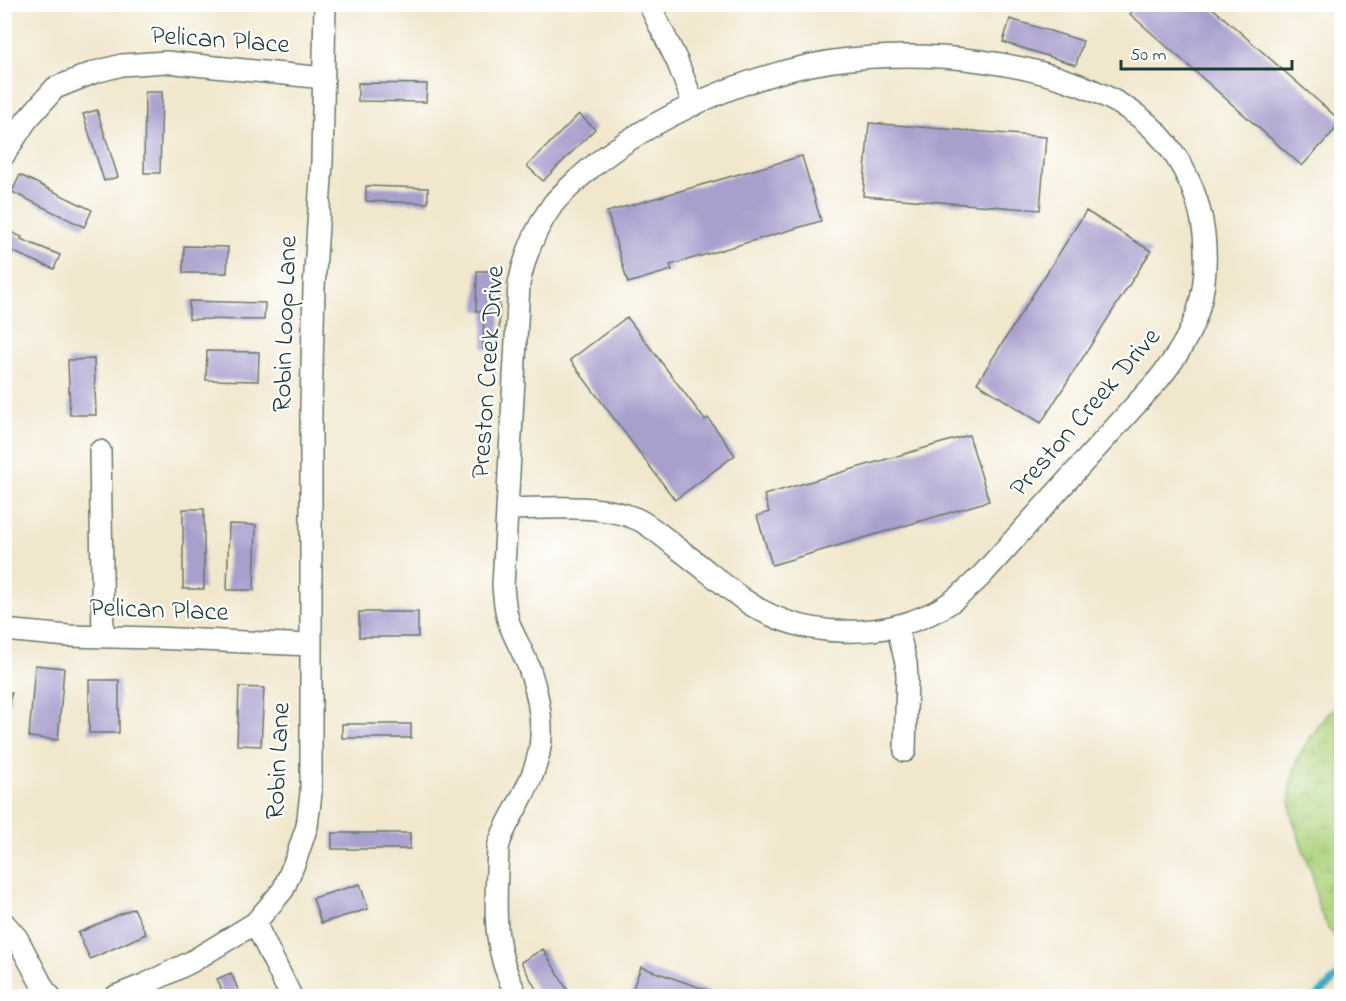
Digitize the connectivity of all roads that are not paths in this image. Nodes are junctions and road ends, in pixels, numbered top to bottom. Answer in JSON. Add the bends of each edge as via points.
{"nodes":[{"id":1,"x":326,"y":4,"type":"edge"},
{"id":2,"x":648,"y":4,"type":"edge"},
{"id":3,"x":324,"y":78,"type":"junction"},
{"id":4,"x":694,"y":105,"type":"junction"},
{"id":5,"x":4,"y":155,"type":"edge"},
{"id":6,"x":100,"y":451,"type":"dead end"},
{"id":7,"x":508,"y":509,"type":"junction"},
{"id":8,"x":897,"y":626,"type":"junction"},
{"id":9,"x":4,"y":630,"type":"edge"},
{"id":10,"x":103,"y":637,"type":"junction"},
{"id":11,"x":311,"y":645,"type":"junction"},
{"id":12,"x":905,"y":751,"type":"dead end"},
{"id":13,"x":4,"y":923,"type":"edge"},
{"id":14,"x":255,"y":923,"type":"junction"},
{"id":15,"x":50,"y":996,"type":"edge"},
{"id":16,"x":116,"y":996,"type":"edge"},
{"id":17,"x":291,"y":996,"type":"edge"},
{"id":18,"x":516,"y":996,"type":"edge"}],
"edges":[{"from":1,"to":3,"type":"street","name":"Robin Loop Lane"},
{"from":2,"to":4,"type":"street"},
{"from":3,"to":5,"type":"street","name":"Pelican Place","via":[[166,62],[122,65],[55,88]]},
{"from":3,"to":11,"type":"street","name":"Robin Loop Lane","via":[[311,405]]},
{"from":4,"to":7,"type":"street","name":"Preston Creek Drive","via":[[636,135],[602,159],[554,203],[530,242],[519,284]]},
{"from":4,"to":8,"type":"street","name":"Preston Creek Drive","via":[[781,72],[834,61],[918,57],[1000,63],[1102,94],[1144,120],[1177,159],[1198,201],[1204,241],[1203,289],[1199,310],[1181,350],[968,589],[941,609]]},
{"from":6,"to":10,"type":"street"},
{"from":7,"to":8,"type":"street","name":"Preston Creek Drive","via":[[581,508],[621,514],[656,531],[746,601],[777,617],[832,631]]},
{"from":7,"to":18,"type":"street","name":"Preston Creek Drive","via":[[504,606],[534,682],[541,737],[533,774],[498,848],[498,942],[502,964]]},
{"from":8,"to":12,"type":"street","via":[[907,676]]},
{"from":9,"to":10,"type":"street","name":"Pelican Place"},
{"from":10,"to":11,"type":"street","name":"Pelican Place"},
{"from":11,"to":14,"type":"street","name":"Robin Lane","via":[[311,793],[307,826],[283,890]]},
{"from":13,"to":15,"type":"street","via":[[17,938]]},
{"from":14,"to":16,"type":"street","name":"Robin Lane","via":[[191,962]]},
{"from":14,"to":17,"type":"street"}]}
